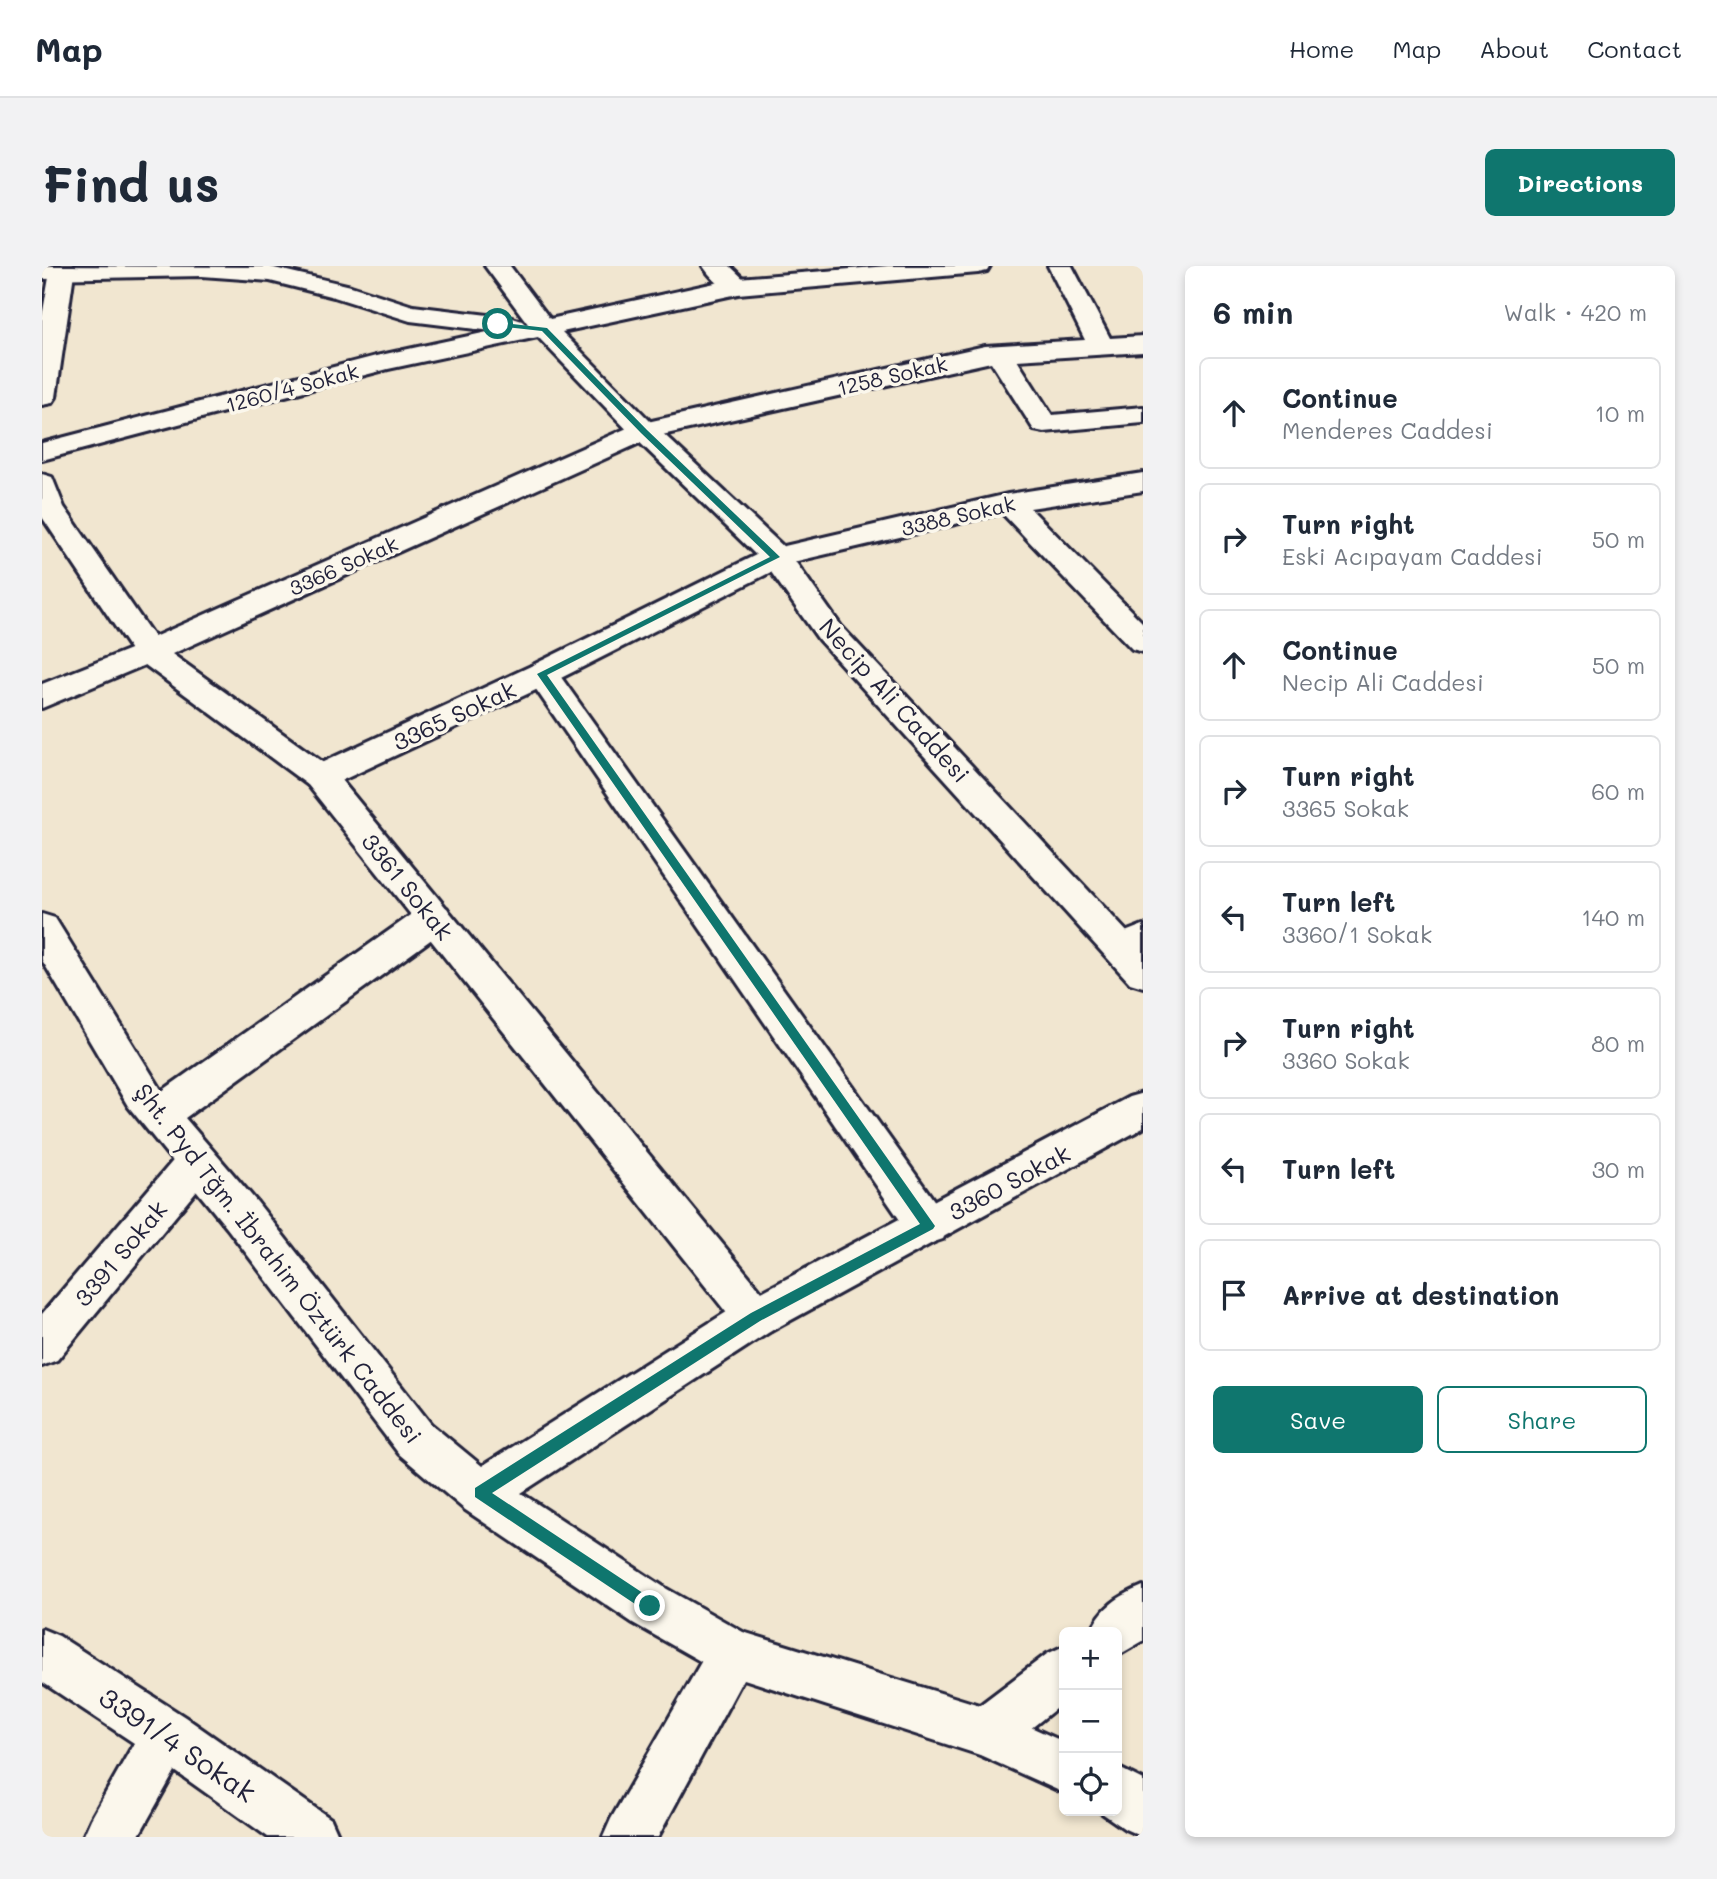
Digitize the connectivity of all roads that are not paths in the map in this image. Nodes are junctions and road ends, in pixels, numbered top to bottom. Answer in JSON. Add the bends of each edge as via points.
{"nodes":[{"id":1,"x":497,"y":266,"type":"edge"},
{"id":2,"x":715,"y":266,"type":"edge"},
{"id":3,"x":978,"y":266,"type":"edge"},
{"id":4,"x":1060,"y":266,"type":"edge"},
{"id":5,"x":56,"y":269,"type":"edge"},
{"id":6,"x":877,"y":271,"type":"edge"},
{"id":7,"x":738,"y":286,"type":"junction"},
{"id":8,"x":538,"y":320,"type":"junction"},
{"id":9,"x":1143,"y":344,"type":"edge"},
{"id":10,"x":1101,"y":346,"type":"junction"},
{"id":11,"x":999,"y":353,"type":"junction"},
{"id":12,"x":42,"y":397,"type":"edge"},
{"id":13,"x":1143,"y":415,"type":"edge"},
{"id":14,"x":644,"y":431,"type":"junction"},
{"id":15,"x":42,"y":452,"type":"edge"},
{"id":16,"x":1143,"y":482,"type":"edge"},
{"id":17,"x":42,"y":483,"type":"edge"},
{"id":18,"x":1008,"y":503,"type":"junction"},
{"id":19,"x":775,"y":557,"type":"junction"},
{"id":20,"x":1143,"y":642,"type":"edge"},
{"id":21,"x":148,"y":652,"type":"junction"},
{"id":22,"x":542,"y":674,"type":"junction"},
{"id":23,"x":42,"y":697,"type":"edge"},
{"id":24,"x":320,"y":777,"type":"junction"},
{"id":25,"x":434,"y":918,"type":"junction"},
{"id":26,"x":42,"y":928,"type":"edge"},
{"id":27,"x":1136,"y":953,"type":"edge"},
{"id":28,"x":1143,"y":1109,"type":"edge"},
{"id":29,"x":159,"y":1115,"type":"junction"},
{"id":30,"x":197,"y":1161,"type":"junction"},
{"id":31,"x":929,"y":1226,"type":"junction"},
{"id":32,"x":756,"y":1317,"type":"junction"},
{"id":33,"x":42,"y":1346,"type":"edge"},
{"id":34,"x":480,"y":1493,"type":"junction"},
{"id":35,"x":1143,"y":1611,"type":"edge"},
{"id":36,"x":1122,"y":1627,"type":"edge"},
{"id":37,"x":42,"y":1653,"type":"edge"},
{"id":38,"x":733,"y":1653,"type":"junction"},
{"id":39,"x":1059,"y":1675,"type":"edge"},
{"id":40,"x":986,"y":1732,"type":"junction"},
{"id":41,"x":167,"y":1735,"type":"junction"},
{"id":42,"x":1059,"y":1766,"type":"edge"},
{"id":43,"x":1122,"y":1796,"type":"edge"},
{"id":44,"x":1143,"y":1811,"type":"edge"},
{"id":45,"x":110,"y":1837,"type":"edge"},
{"id":46,"x":313,"y":1837,"type":"edge"},
{"id":47,"x":629,"y":1837,"type":"edge"}],
"edges":[{"from":1,"to":8,"type":"street","name":"Necip Ali Caddesi"},
{"from":2,"to":7,"type":"street"},
{"from":3,"to":6,"type":"street","name":"1260/4 Sokak"},
{"from":4,"to":10,"type":"street"},
{"from":5,"to":8,"type":"street","via":[[271,274],[410,313],[498,324]]},
{"from":5,"to":12,"type":"street"},
{"from":6,"to":7,"type":"street","name":"1260/4 Sokak"},
{"from":7,"to":8,"type":"street","name":"1260/4 Sokak"},
{"from":8,"to":14,"type":"street","name":"Necip Ali Caddesi"},
{"from":8,"to":15,"type":"street","name":"1260/4 Sokak"},
{"from":9,"to":10,"type":"street","name":"1258 Sokak"},
{"from":10,"to":11,"type":"street","name":"1258 Sokak"},
{"from":11,"to":13,"type":"street","via":[[1044,424]]},
{"from":11,"to":14,"type":"street","name":"1258 Sokak"},
{"from":14,"to":19,"type":"street","name":"Necip Ali Caddesi"},
{"from":14,"to":21,"type":"street","name":"3366 Sokak"},
{"from":16,"to":18,"type":"street","name":"3388 Sokak"},
{"from":17,"to":21,"type":"street","name":"3361 Sokak","via":[[50,507]]},
{"from":18,"to":19,"type":"street","name":"3388 Sokak"},
{"from":18,"to":20,"type":"street"},
{"from":19,"to":22,"type":"street","name":"3365 Sokak"},
{"from":19,"to":27,"type":"street","name":"Necip Ali Caddesi","via":[[830,633]]},
{"from":21,"to":23,"type":"street","name":"3366 Sokak"},
{"from":21,"to":24,"type":"street","name":"3361 Sokak"},
{"from":22,"to":24,"type":"street","name":"3365 Sokak"},
{"from":22,"to":31,"type":"street"},
{"from":24,"to":25,"type":"street","name":"3361 Sokak"},
{"from":25,"to":29,"type":"street"},
{"from":25,"to":32,"type":"street","name":"3361 Sokak"},
{"from":26,"to":29,"type":"street","name":"Şht. Pyd Tğm. İbrahim Öztürk Caddesi","via":[[142,1095]]},
{"from":28,"to":31,"type":"street","name":"3360 Sokak"},
{"from":29,"to":30,"type":"street","name":"Şht. Pyd Tğm. İbrahim Öztürk Caddesi"},
{"from":30,"to":33,"type":"street","name":"3391 Sokak"},
{"from":30,"to":34,"type":"street","name":"Şht. Pyd Tğm. İbrahim Öztürk Caddesi","via":[[415,1440]]},
{"from":31,"to":32,"type":"street","name":"3360 Sokak"},
{"from":32,"to":34,"type":"street","name":"3360 Sokak"},
{"from":34,"to":38,"type":"street","name":"Şht. Pyd Tğm. İbrahim Öztürk Caddesi","via":[[650,1606]]},
{"from":35,"to":36,"type":"street"},
{"from":37,"to":41,"type":"street","name":"3391/4 Sokak"},
{"from":38,"to":40,"type":"street","name":"Şht. Pyd Tğm. İbrahim Öztürk Caddesi"},
{"from":38,"to":47,"type":"street"},
{"from":39,"to":40,"type":"street"},
{"from":40,"to":42,"type":"street","name":"Şht. Pyd Tğm. İbrahim Öztürk Caddesi"},
{"from":41,"to":45,"type":"street"},
{"from":41,"to":46,"type":"street","name":"3391/4 Sokak"},
{"from":43,"to":44,"type":"street"}]}
